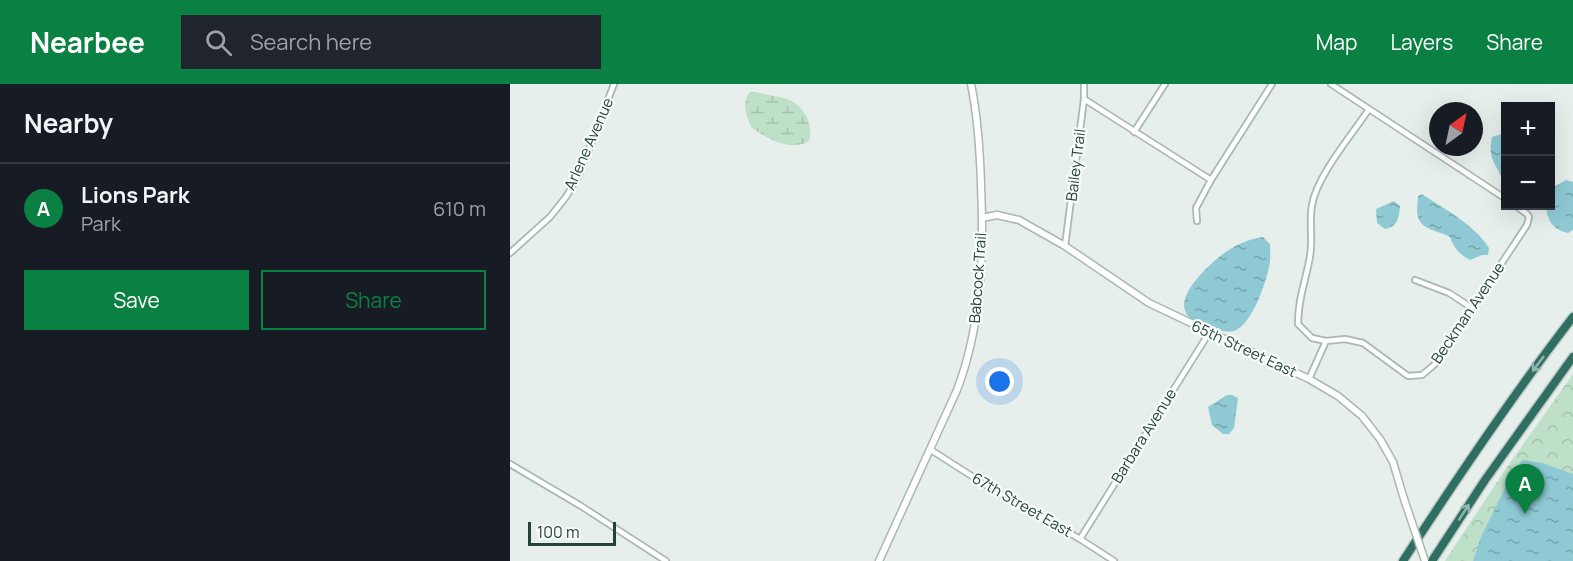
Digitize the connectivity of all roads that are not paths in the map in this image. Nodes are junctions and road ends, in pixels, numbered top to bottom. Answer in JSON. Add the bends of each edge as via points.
{"nodes":[{"id":1,"x":614,"y":84,"type":"edge"},
{"id":2,"x":971,"y":84,"type":"edge"},
{"id":3,"x":1084,"y":84,"type":"edge"},
{"id":4,"x":1165,"y":84,"type":"edge"},
{"id":5,"x":1272,"y":84,"type":"edge"},
{"id":6,"x":1331,"y":84,"type":"edge"},
{"id":7,"x":1084,"y":99,"type":"junction"},
{"id":8,"x":1369,"y":109,"type":"junction"},
{"id":9,"x":1134,"y":132,"type":"junction"},
{"id":10,"x":1211,"y":180,"type":"junction"},
{"id":11,"x":1501,"y":195,"type":"edge"},
{"id":12,"x":1522,"y":210,"type":"edge"},
{"id":13,"x":982,"y":218,"type":"junction"},
{"id":14,"x":1197,"y":220,"type":"dead end"},
{"id":15,"x":1065,"y":246,"type":"junction"},
{"id":16,"x":510,"y":253,"type":"edge"},
{"id":17,"x":1415,"y":280,"type":"dead end"},
{"id":18,"x":1472,"y":308,"type":"junction"},
{"id":19,"x":1573,"y":317,"type":"edge"},
{"id":20,"x":1209,"y":333,"type":"junction"},
{"id":21,"x":1326,"y":341,"type":"junction"},
{"id":22,"x":1573,"y":357,"type":"edge"},
{"id":23,"x":1309,"y":380,"type":"junction"},
{"id":24,"x":931,"y":450,"type":"junction"},
{"id":25,"x":510,"y":464,"type":"edge"},
{"id":26,"x":1080,"y":539,"type":"junction"},
{"id":27,"x":666,"y":561,"type":"edge"},
{"id":28,"x":879,"y":561,"type":"edge"},
{"id":29,"x":1114,"y":561,"type":"edge"},
{"id":30,"x":1403,"y":561,"type":"edge"},
{"id":31,"x":1425,"y":561,"type":"edge"},
{"id":32,"x":1432,"y":561,"type":"edge"}],
"edges":[{"from":1,"to":16,"type":"street","name":"Arlene Avenue","via":[[579,175],[566,197],[550,218]]},
{"from":2,"to":13,"type":"street","name":"Babcock Trail","via":[[978,116]]},
{"from":3,"to":7,"type":"street","name":"Bailey Trail"},
{"from":4,"to":9,"type":"street"},
{"from":5,"to":10,"type":"street"},
{"from":6,"to":8,"type":"street"},
{"from":7,"to":9,"type":"street"},
{"from":7,"to":15,"type":"street","name":"Bailey Trail"},
{"from":8,"to":11,"type":"street"},
{"from":8,"to":21,"type":"street","via":[[1319,183],[1311,206],[1310,255],[1298,305],[1298,324],[1312,338]]},
{"from":9,"to":10,"type":"street"},
{"from":10,"to":14,"type":"street","via":[[1196,208]]},
{"from":12,"to":18,"type":"street","name":"Beckman Avenue","via":[[1529,217],[1527,225]]},
{"from":13,"to":15,"type":"street","name":"65th Street East","via":[[997,215],[1019,220]]},
{"from":13,"to":24,"type":"street","name":"Babcock Trail","via":[[980,296],[974,333],[965,369]]},
{"from":15,"to":20,"type":"street","name":"65th Street East","via":[[1149,303]]},
{"from":17,"to":18,"type":"street","via":[[1449,293]]},
{"from":18,"to":21,"type":"street","name":"Beckman Avenue","via":[[1434,365],[1422,375],[1408,376],[1363,343],[1345,339]]},
{"from":19,"to":30,"type":"highway","one_way":true,"via":[[1476,450]]},
{"from":20,"to":23,"type":"street","name":"65th Street East"},
{"from":20,"to":26,"type":"street","name":"Barbara Avenue"},
{"from":21,"to":23,"type":"street"},
{"from":32,"to":22,"type":"highway","one_way":true},
{"from":23,"to":31,"type":"street","name":"65th Street East","bridge":true,"via":[[1338,396],[1374,431],[1393,462]]},
{"from":24,"to":26,"type":"street","name":"67th Street East"},
{"from":24,"to":28,"type":"street","name":"Babcock Trail"},
{"from":25,"to":27,"type":"street"},
{"from":26,"to":29,"type":"street","name":"67th Street East"}]}
